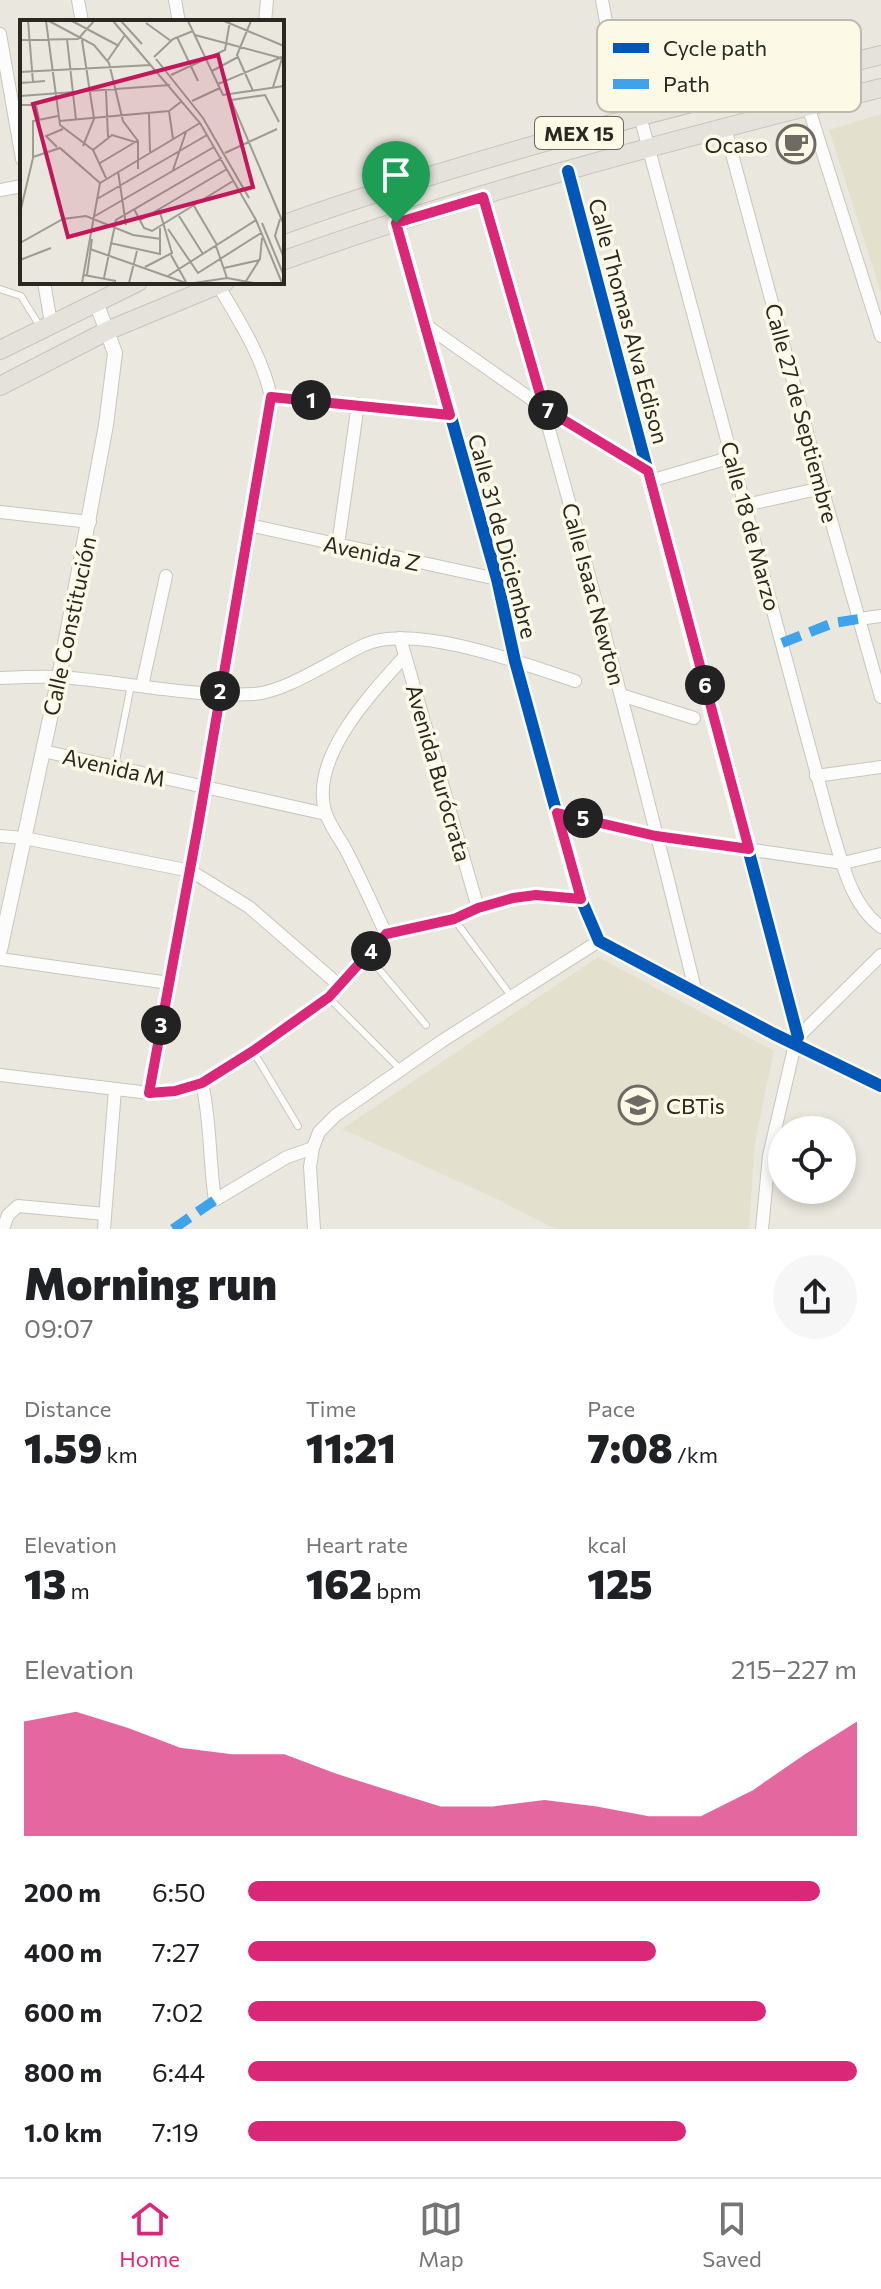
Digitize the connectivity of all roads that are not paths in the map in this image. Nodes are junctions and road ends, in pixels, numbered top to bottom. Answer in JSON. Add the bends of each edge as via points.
{"nodes":[{"id":1,"x":78,"y":0,"type":"edge"},
{"id":2,"x":175,"y":0,"type":"edge"},
{"id":3,"x":267,"y":0,"type":"edge"},
{"id":4,"x":602,"y":0,"type":"edge"},
{"id":5,"x":82,"y":20,"type":"edge"},
{"id":6,"x":179,"y":20,"type":"edge"},
{"id":7,"x":265,"y":20,"type":"edge"},
{"id":8,"x":607,"y":20,"type":"edge"},
{"id":9,"x":0,"y":34,"type":"edge"},
{"id":10,"x":881,"y":55,"type":"edge"},
{"id":11,"x":861,"y":60,"type":"edge"},
{"id":12,"x":4,"y":78,"type":"edge"},
{"id":13,"x":881,"y":88,"type":"edge"},
{"id":14,"x":861,"y":93,"type":"edge"},
{"id":15,"x":630,"y":112,"type":"edge"},
{"id":16,"x":656,"y":112,"type":"edge"},
{"id":17,"x":785,"y":112,"type":"edge"},
{"id":18,"x":810,"y":112,"type":"edge"},
{"id":19,"x":632,"y":118,"type":"junction"},
{"id":20,"x":725,"y":128,"type":"junction"},
{"id":21,"x":651,"y":149,"type":"junction"},
{"id":22,"x":20,"y":150,"type":"edge"},
{"id":23,"x":568,"y":171,"type":"junction"},
{"id":24,"x":20,"y":186,"type":"edge"},
{"id":25,"x":0,"y":190,"type":"edge"},
{"id":26,"x":483,"y":197,"type":"junction"},
{"id":27,"x":396,"y":223,"type":"junction"},
{"id":28,"x":284,"y":224,"type":"edge"},
{"id":29,"x":284,"y":260,"type":"edge"},
{"id":30,"x":44,"y":284,"type":"edge"},
{"id":31,"x":134,"y":284,"type":"edge"},
{"id":32,"x":220,"y":284,"type":"edge"},
{"id":33,"x":222,"y":284,"type":"edge"},
{"id":34,"x":0,"y":289,"type":"edge"},
{"id":35,"x":96,"y":302,"type":"junction"},
{"id":36,"x":424,"y":324,"type":"junction"},
{"id":37,"x":46,"y":326,"type":"junction"},
{"id":38,"x":109,"y":330,"type":"junction"},
{"id":39,"x":881,"y":336,"type":"edge"},
{"id":40,"x":0,"y":350,"type":"edge"},
{"id":41,"x":0,"y":386,"type":"edge"},
{"id":42,"x":271,"y":397,"type":"junction"},
{"id":43,"x":358,"y":404,"type":"junction"},
{"id":44,"x":544,"y":408,"type":"junction"},
{"id":45,"x":450,"y":415,"type":"junction"},
{"id":46,"x":732,"y":457,"type":"junction"},
{"id":47,"x":649,"y":476,"type":"junction"},
{"id":48,"x":822,"y":488,"type":"junction"},
{"id":49,"x":745,"y":505,"type":"junction"},
{"id":50,"x":0,"y":512,"type":"edge"},
{"id":51,"x":90,"y":522,"type":"junction"},
{"id":52,"x":249,"y":525,"type":"junction"},
{"id":53,"x":338,"y":545,"type":"junction"},
{"id":54,"x":166,"y":576,"type":"dead end"},
{"id":55,"x":497,"y":579,"type":"junction"},
{"id":56,"x":881,"y":616,"type":"edge"},
{"id":57,"x":859,"y":619,"type":"junction"},
{"id":58,"x":400,"y":638,"type":"junction"},
{"id":59,"x":404,"y":657,"type":"junction"},
{"id":60,"x":515,"y":661,"type":"junction"},
{"id":61,"x":59,"y":677,"type":"junction"},
{"id":62,"x":0,"y":678,"type":"edge"},
{"id":63,"x":575,"y":681,"type":"dead end"},
{"id":64,"x":136,"y":686,"type":"junction"},
{"id":65,"x":219,"y":693,"type":"junction"},
{"id":66,"x":621,"y":695,"type":"junction"},
{"id":67,"x":881,"y":697,"type":"edge"},
{"id":68,"x":694,"y":718,"type":"dead end"},
{"id":69,"x":43,"y":751,"type":"junction"},
{"id":70,"x":115,"y":766,"type":"junction"},
{"id":71,"x":881,"y":767,"type":"edge"},
{"id":72,"x":816,"y":776,"type":"junction"},
{"id":73,"x":205,"y":788,"type":"junction"},
{"id":74,"x":557,"y":813,"type":"junction"},
{"id":75,"x":326,"y":814,"type":"junction"},
{"id":76,"x":0,"y":836,"type":"edge"},
{"id":77,"x":656,"y":836,"type":"junction"},
{"id":78,"x":24,"y":838,"type":"junction"},
{"id":79,"x":749,"y":849,"type":"junction"},
{"id":80,"x":881,"y":854,"type":"edge"},
{"id":81,"x":843,"y":863,"type":"junction"},
{"id":82,"x":191,"y":871,"type":"junction"},
{"id":83,"x":581,"y":899,"type":"junction"},
{"id":84,"x":478,"y":908,"type":"junction"},
{"id":85,"x":454,"y":919,"type":"junction"},
{"id":86,"x":881,"y":927,"type":"edge"},
{"id":87,"x":386,"y":934,"type":"junction"},
{"id":88,"x":599,"y":941,"type":"junction"},
{"id":89,"x":0,"y":950,"type":"edge"},
{"id":90,"x":367,"y":955,"type":"junction"},
{"id":91,"x":881,"y":955,"type":"edge"},
{"id":92,"x":0,"y":959,"type":"edge"},
{"id":93,"x":169,"y":983,"type":"junction"},
{"id":94,"x":340,"y":986,"type":"junction"},
{"id":95,"x":696,"y":993,"type":"junction"},
{"id":96,"x":511,"y":996,"type":"junction"},
{"id":97,"x":329,"y":997,"type":"junction"},
{"id":98,"x":426,"y":1025,"type":"dead end"},
{"id":99,"x":796,"y":1040,"type":"junction"},
{"id":100,"x":253,"y":1051,"type":"junction"},
{"id":101,"x":400,"y":1069,"type":"junction"},
{"id":102,"x":0,"y":1075,"type":"edge"},
{"id":103,"x":202,"y":1083,"type":"junction"},
{"id":104,"x":881,"y":1086,"type":"edge"},
{"id":105,"x":115,"y":1089,"type":"junction"},
{"id":106,"x":149,"y":1093,"type":"junction"},
{"id":107,"x":298,"y":1126,"type":"dead end"},
{"id":108,"x":313,"y":1148,"type":"junction"},
{"id":109,"x":105,"y":1214,"type":"junction"},
{"id":110,"x":3,"y":1229,"type":"edge"},
{"id":111,"x":104,"y":1229,"type":"edge"},
{"id":112,"x":314,"y":1229,"type":"edge"},
{"id":113,"x":762,"y":1229,"type":"edge"}],
"edges":[{"from":1,"to":5,"type":"street"},
{"from":2,"to":6,"type":"street"},
{"from":3,"to":7,"type":"street"},
{"from":4,"to":8,"type":"street","name":"Calle 18 de Marzo"},
{"from":9,"to":12,"type":"street"},
{"from":10,"to":11,"type":"main road","number":"MEX 15"},
{"from":12,"to":22,"type":"street"},
{"from":13,"to":14,"type":"main road","number":"MEX 15"},
{"from":15,"to":19,"type":"street","name":"Calle 18 de Marzo"},
{"from":16,"to":19,"type":"main road","number":"MEX 15"},
{"from":17,"to":20,"type":"main road","number":"MEX 15"},
{"from":18,"to":39,"type":"street"},
{"from":19,"to":21,"type":"street","name":"Calle 18 de Marzo"},
{"from":19,"to":28,"type":"main road","number":"MEX 15","via":[[367,194]]},
{"from":20,"to":21,"type":"main road","number":"MEX 15"},
{"from":20,"to":48,"type":"street","name":"Calle 27 de Septiembre"},
{"from":21,"to":23,"type":"main road","number":"MEX 15"},
{"from":21,"to":46,"type":"street","name":"Calle 18 de Marzo"},
{"from":23,"to":26,"type":"main road","number":"MEX 15"},
{"from":23,"to":47,"type":"street","name":"Calle Thomas Alva Edison"},
{"from":24,"to":25,"type":"street"},
{"from":26,"to":27,"type":"main road","number":"MEX 15"},
{"from":26,"to":44,"type":"street","name":"Calle Isaac Newton"},
{"from":27,"to":29,"type":"main road","number":"MEX 15"},
{"from":27,"to":36,"type":"street","name":"Calle 31 de Diciembre"},
{"from":30,"to":37,"type":"street"},
{"from":31,"to":35,"type":"main road"},
{"from":32,"to":38,"type":"main road"},
{"from":33,"to":42,"type":"street","via":[[266,374]]},
{"from":34,"to":37,"type":"lane","via":[[21,296]]},
{"from":35,"to":37,"type":"main road"},
{"from":35,"to":38,"type":"street","name":"Calle Constitución"},
{"from":36,"to":44,"type":"street"},
{"from":36,"to":45,"type":"street","name":"Calle 31 de Diciembre"},
{"from":37,"to":40,"type":"main road"},
{"from":38,"to":41,"type":"main road"},
{"from":38,"to":51,"type":"street","name":"Calle Constitución","via":[[113,376]]},
{"from":42,"to":43,"type":"street"},
{"from":42,"to":52,"type":"street"},
{"from":43,"to":45,"type":"street"},
{"from":43,"to":53,"type":"street"},
{"from":44,"to":47,"type":"street"},
{"from":44,"to":66,"type":"street","name":"Calle Isaac Newton"},
{"from":45,"to":55,"type":"street","name":"Calle 31 de Diciembre"},
{"from":46,"to":47,"type":"street"},
{"from":46,"to":49,"type":"street","name":"Calle 18 de Marzo"},
{"from":47,"to":79,"type":"street","name":"Calle Thomas Alva Edison"},
{"from":48,"to":49,"type":"street"},
{"from":48,"to":57,"type":"street","name":"Calle 27 de Septiembre"},
{"from":49,"to":72,"type":"street","name":"Calle 18 de Marzo"},
{"from":50,"to":51,"type":"street"},
{"from":51,"to":61,"type":"street","name":"Calle Constitución"},
{"from":52,"to":53,"type":"street","name":"Avenida Z"},
{"from":52,"to":65,"type":"street"},
{"from":53,"to":55,"type":"street","name":"Avenida Z"},
{"from":54,"to":64,"type":"street"},
{"from":55,"to":60,"type":"street","name":"Calle 31 de Diciembre"},
{"from":56,"to":57,"type":"street"},
{"from":57,"to":67,"type":"street","name":"Calle 27 de Septiembre"},
{"from":58,"to":59,"type":"street","name":"Avenida Burócrata"},
{"from":58,"to":60,"type":"street"},
{"from":58,"to":65,"type":"street","via":[[366,644],[265,692]]},
{"from":59,"to":75,"type":"street","via":[[365,702],[330,757],[323,791]]},
{"from":59,"to":84,"type":"street","name":"Avenida Burócrata"},
{"from":60,"to":63,"type":"street"},
{"from":60,"to":74,"type":"street","name":"Calle 31 de Diciembre"},
{"from":61,"to":62,"type":"street"},
{"from":61,"to":64,"type":"street"},
{"from":61,"to":69,"type":"street","name":"Calle Constitución"},
{"from":64,"to":65,"type":"street"},
{"from":64,"to":70,"type":"lane"},
{"from":65,"to":73,"type":"street"},
{"from":66,"to":68,"type":"street"},
{"from":66,"to":77,"type":"street","name":"Calle Isaac Newton"},
{"from":69,"to":70,"type":"street","name":"Avenida M"},
{"from":69,"to":78,"type":"street","name":"Calle Constitución"},
{"from":70,"to":73,"type":"street","name":"Avenida M"},
{"from":71,"to":72,"type":"street"},
{"from":72,"to":81,"type":"street","name":"Calle 18 de Marzo"},
{"from":73,"to":75,"type":"street","name":"Avenida M"},
{"from":73,"to":82,"type":"street"},
{"from":74,"to":77,"type":"street"},
{"from":74,"to":83,"type":"street","name":"Calle 31 de Diciembre"},
{"from":75,"to":87,"type":"street"},
{"from":76,"to":78,"type":"street"},
{"from":77,"to":79,"type":"street"},
{"from":77,"to":95,"type":"street","name":"Calle Isaac Newton"},
{"from":78,"to":82,"type":"street"},
{"from":78,"to":89,"type":"street","name":"Calle Constitución"},
{"from":79,"to":81,"type":"street"},
{"from":79,"to":99,"type":"street","name":"Calle Thomas Alva Edison"},
{"from":80,"to":81,"type":"street"},
{"from":81,"to":86,"type":"street","name":"Calle 18 de Marzo","via":[[859,905]]},
{"from":82,"to":93,"type":"street"},
{"from":82,"to":94,"type":"street","via":[[249,907]]},
{"from":83,"to":84,"type":"street","via":[[536,895]]},
{"from":83,"to":88,"type":"street","name":"Calle 31 de Diciembre"},
{"from":84,"to":85,"type":"street"},
{"from":85,"to":87,"type":"street"},
{"from":85,"to":96,"type":"lane"},
{"from":87,"to":90,"type":"street"},
{"from":88,"to":95,"type":"street"},
{"from":88,"to":96,"type":"street"},
{"from":90,"to":94,"type":"street"},
{"from":90,"to":98,"type":"lane"},
{"from":91,"to":99,"type":"street"},
{"from":92,"to":93,"type":"street"},
{"from":93,"to":106,"type":"street"},
{"from":94,"to":97,"type":"street"},
{"from":95,"to":99,"type":"street"},
{"from":96,"to":101,"type":"street"},
{"from":97,"to":100,"type":"street"},
{"from":97,"to":101,"type":"lane"},
{"from":99,"to":104,"type":"street"},
{"from":99,"to":113,"type":"street","via":[[769,1156]]},
{"from":100,"to":103,"type":"street"},
{"from":100,"to":107,"type":"lane"},
{"from":101,"to":108,"type":"street","via":[[336,1115],[319,1132]]},
{"from":102,"to":105,"type":"street"},
{"from":103,"to":106,"type":"street"},
{"from":103,"to":108,"type":"street","via":[[215,1200],[287,1157]]},
{"from":105,"to":106,"type":"street"},
{"from":105,"to":109,"type":"street"},
{"from":108,"to":112,"type":"street"},
{"from":109,"to":110,"type":"street","via":[[18,1206]]},
{"from":109,"to":111,"type":"street"}]}
